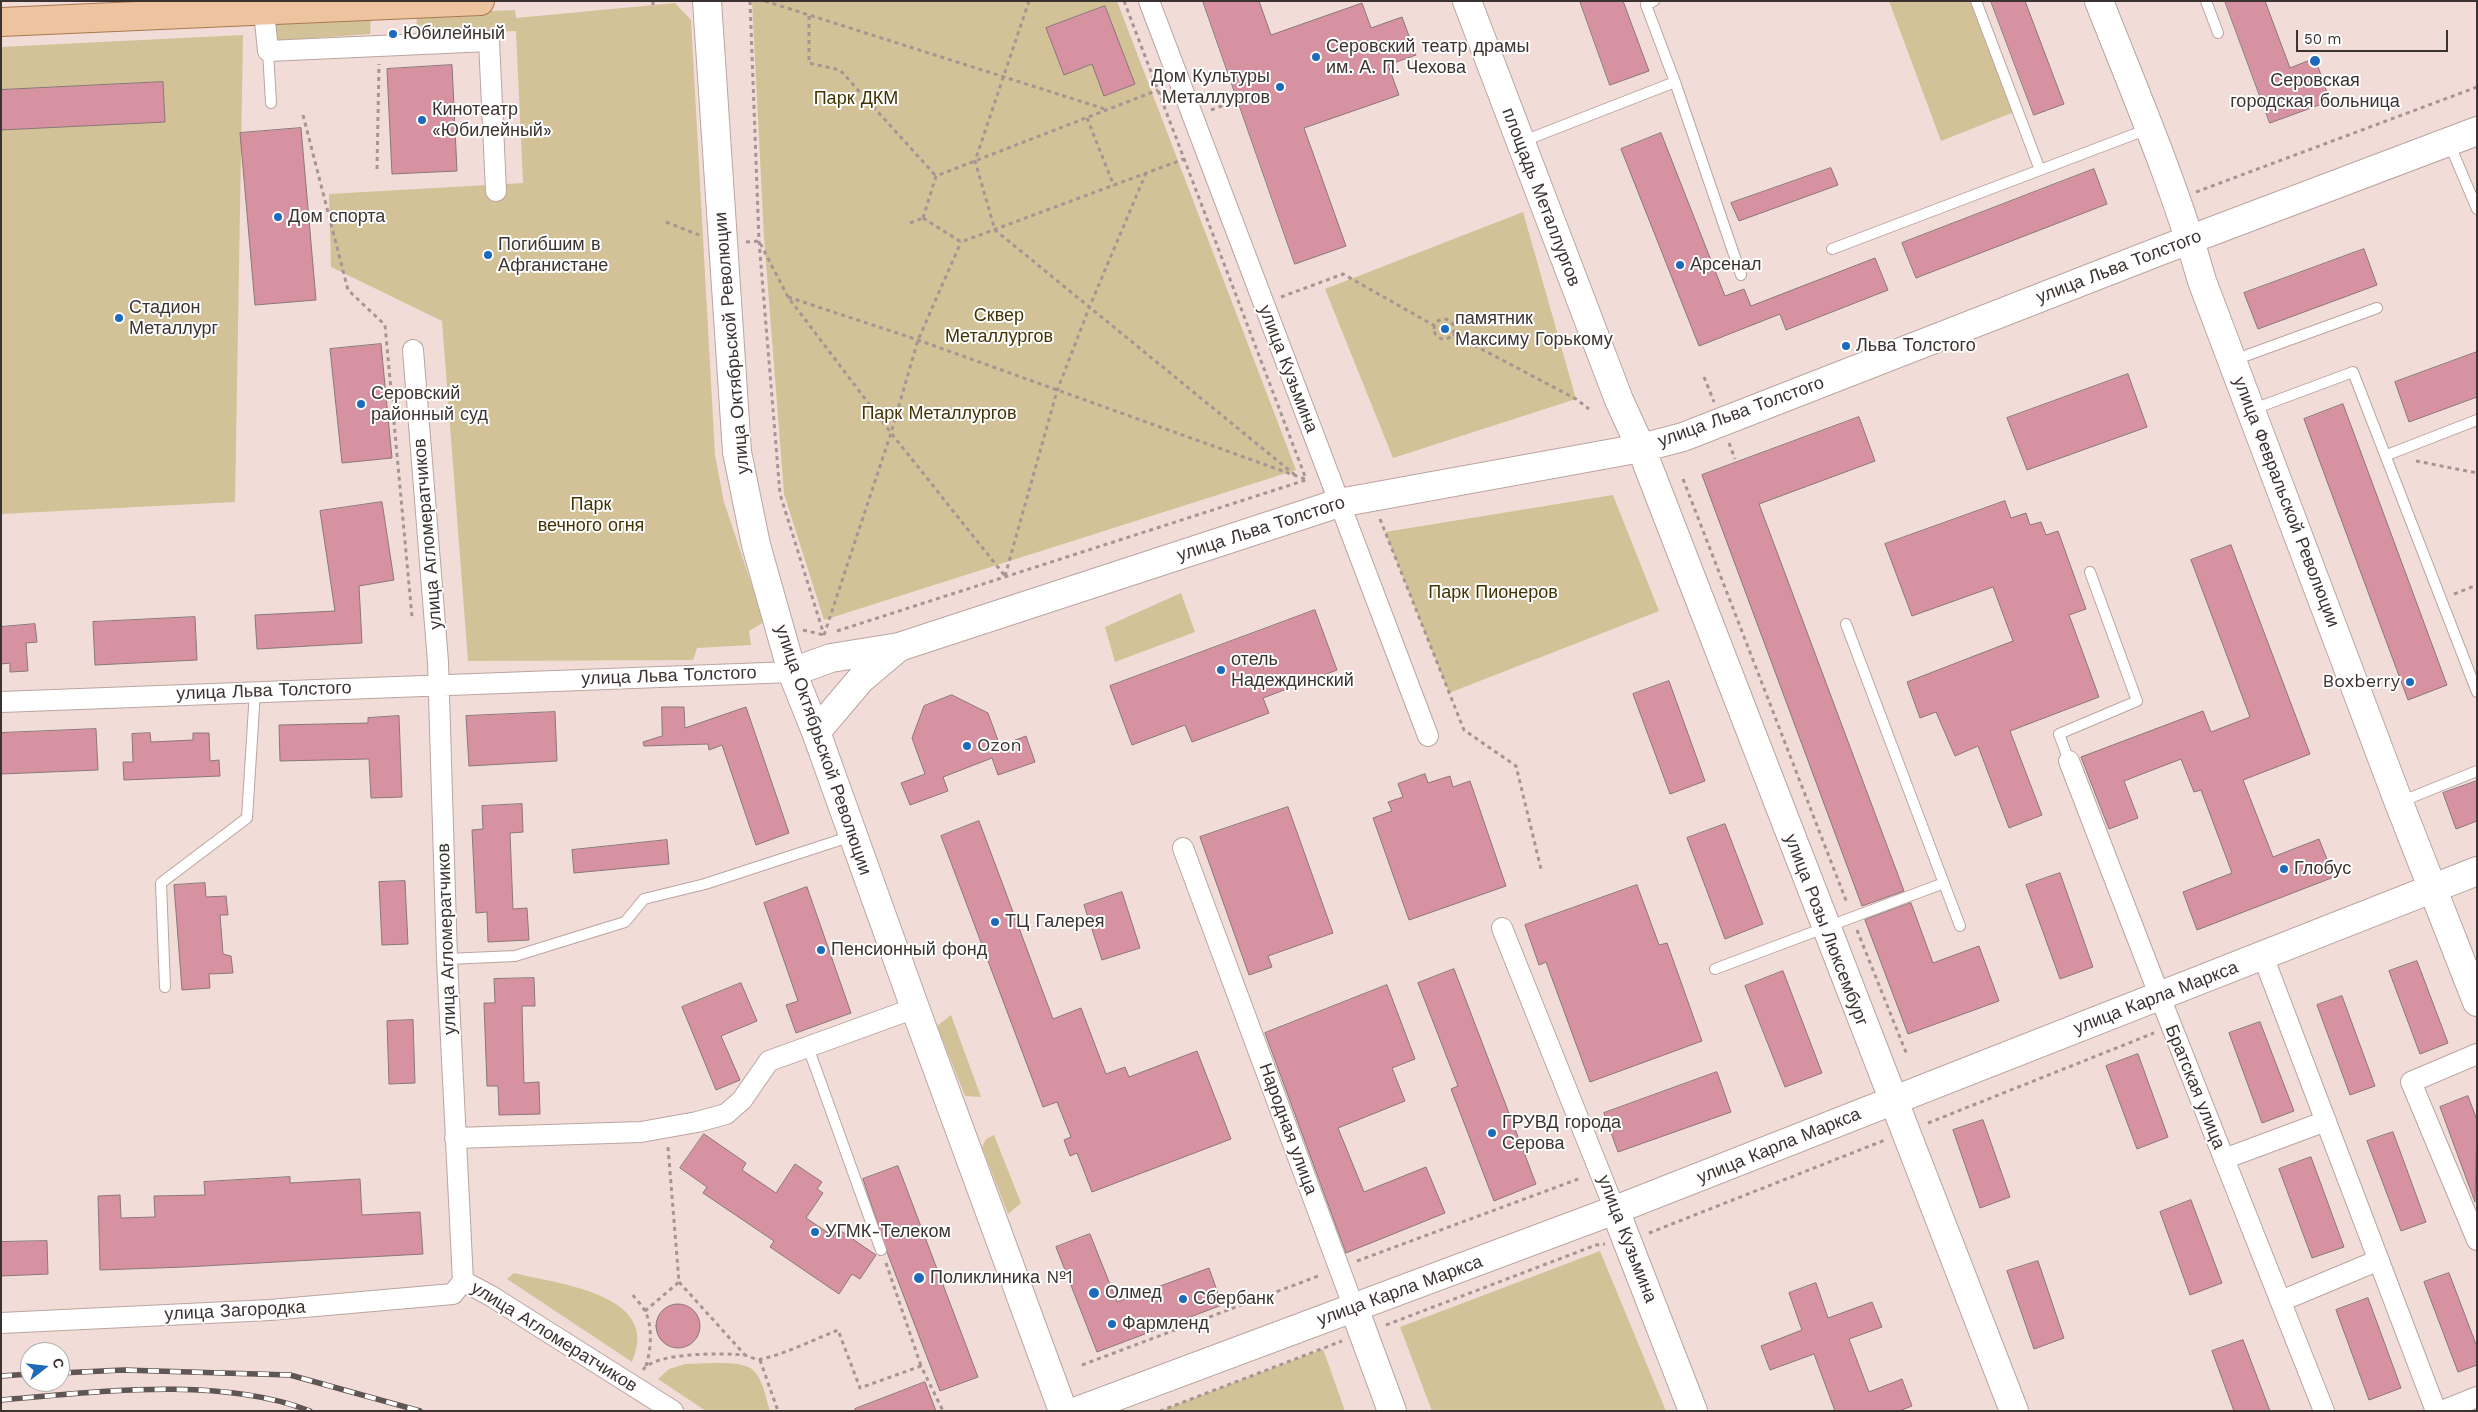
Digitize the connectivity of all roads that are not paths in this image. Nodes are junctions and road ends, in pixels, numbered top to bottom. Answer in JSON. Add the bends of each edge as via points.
{"nodes":[{"id":1,"x":480,"y":1,"type":"edge"},
{"id":2,"x":707,"y":1,"type":"edge"},
{"id":3,"x":1149,"y":1,"type":"edge"},
{"id":4,"x":1467,"y":1,"type":"edge"},
{"id":5,"x":1654,"y":1,"type":"edge"},
{"id":6,"x":1976,"y":1,"type":"edge"},
{"id":7,"x":2099,"y":1,"type":"edge"},
{"id":8,"x":2206,"y":1,"type":"edge"},
{"id":9,"x":57,"y":10,"type":"edge"},
{"id":10,"x":264,"y":11,"type":"junction"},
{"id":11,"x":1,"y":22,"type":"edge"},
{"id":12,"x":2218,"y":33,"type":"dead end"},
{"id":13,"x":268,"y":51,"type":"junction"},
{"id":14,"x":1675,"y":82,"type":"junction"},
{"id":15,"x":272,"y":103,"type":"dead end"},
{"id":16,"x":2149,"y":128,"type":"junction"},
{"id":17,"x":2477,"y":131,"type":"edge"},
{"id":18,"x":1520,"y":142,"type":"junction"},
{"id":19,"x":2449,"y":142,"type":"junction"},
{"id":20,"x":2040,"y":170,"type":"junction"},
{"id":21,"x":496,"y":191,"type":"dead end"},
{"id":22,"x":2477,"y":209,"type":"edge"},
{"id":23,"x":2190,"y":240,"type":"junction"},
{"id":24,"x":1832,"y":249,"type":"dead end"},
{"id":25,"x":1740,"y":275,"type":"dead end"},
{"id":26,"x":2376,"y":308,"type":"dead end"},
{"id":27,"x":413,"y":350,"type":"dead end"},
{"id":28,"x":2233,"y":361,"type":"junction"},
{"id":29,"x":2251,"y":410,"type":"junction"},
{"id":30,"x":2477,"y":420,"type":"edge"},
{"id":31,"x":1640,"y":448,"type":"junction"},
{"id":32,"x":2387,"y":455,"type":"junction"},
{"id":33,"x":1339,"y":503,"type":"junction"},
{"id":34,"x":2090,"y":572,"type":"dead end"},
{"id":35,"x":1846,"y":624,"type":"dead end"},
{"id":36,"x":899,"y":647,"type":"junction"},
{"id":37,"x":792,"y":672,"type":"junction"},
{"id":38,"x":439,"y":684,"type":"junction"},
{"id":39,"x":255,"y":691,"type":"junction"},
{"id":40,"x":2477,"y":692,"type":"edge"},
{"id":41,"x":1,"y":702,"type":"edge"},
{"id":42,"x":816,"y":732,"type":"junction"},
{"id":43,"x":1428,"y":736,"type":"dead end"},
{"id":44,"x":2069,"y":762,"type":"joint"},
{"id":45,"x":2477,"y":772,"type":"edge"},
{"id":46,"x":2399,"y":803,"type":"junction"},
{"id":47,"x":853,"y":836,"type":"junction"},
{"id":48,"x":1183,"y":848,"type":"dead end"},
{"id":49,"x":2477,"y":871,"type":"edge"},
{"id":50,"x":1944,"y":883,"type":"junction"},
{"id":51,"x":2433,"y":888,"type":"junction"},
{"id":52,"x":1960,"y":926,"type":"dead end"},
{"id":53,"x":1502,"y":928,"type":"dead end"},
{"id":54,"x":1825,"y":928,"type":"junction"},
{"id":55,"x":2263,"y":956,"type":"junction"},
{"id":56,"x":447,"y":959,"type":"junction"},
{"id":57,"x":1715,"y":969,"type":"dead end"},
{"id":58,"x":165,"y":987,"type":"dead end"},
{"id":59,"x":2160,"y":997,"type":"junction"},
{"id":60,"x":2477,"y":1002,"type":"edge"},
{"id":61,"x":914,"y":1008,"type":"junction"},
{"id":62,"x":808,"y":1047,"type":"junction"},
{"id":63,"x":2477,"y":1054,"type":"edge"},
{"id":64,"x":1892,"y":1101,"type":"junction"},
{"id":65,"x":2326,"y":1121,"type":"junction"},
{"id":66,"x":456,"y":1138,"type":"junction"},
{"id":67,"x":2224,"y":1159,"type":"junction"},
{"id":68,"x":1615,"y":1210,"type":"junction"},
{"id":69,"x":2474,"y":1227,"type":"edge"},
{"id":70,"x":881,"y":1250,"type":"road end"},
{"id":71,"x":2379,"y":1260,"type":"junction"},
{"id":72,"x":463,"y":1282,"type":"junction"},
{"id":73,"x":2281,"y":1301,"type":"junction"},
{"id":74,"x":1354,"y":1308,"type":"junction"},
{"id":75,"x":1,"y":1323,"type":"edge"},
{"id":76,"x":2477,"y":1396,"type":"edge"},
{"id":77,"x":673,"y":1411,"type":"edge"},
{"id":78,"x":1062,"y":1411,"type":"edge"},
{"id":79,"x":1076,"y":1411,"type":"edge"},
{"id":80,"x":1392,"y":1411,"type":"edge"},
{"id":81,"x":1693,"y":1411,"type":"edge"},
{"id":82,"x":2014,"y":1411,"type":"edge"},
{"id":83,"x":2324,"y":1411,"type":"edge"},
{"id":84,"x":2436,"y":1411,"type":"edge"},
{"id":85,"x":2442,"y":1411,"type":"edge"}],
"edges":[{"from":1,"to":10,"type":"main road"},
{"from":2,"to":37,"type":"street","name":"улица Октябрьской Революции","via":[[737,452],[756,546]]},
{"from":3,"to":33,"type":"street","name":"улица Кузьмина"},
{"from":4,"to":18,"type":"street","name":"площадь Металлургов"},
{"from":5,"to":14,"type":"lane","via":[[1646,5]]},
{"from":6,"to":20,"type":"lane"},
{"from":7,"to":16,"type":"street","name":"улица Февральской Революции"},
{"from":8,"to":12,"type":"lane"},
{"from":9,"to":10,"type":"main road"},
{"from":9,"to":11,"type":"main road"},
{"from":10,"to":13,"type":"street"},
{"from":13,"to":15,"type":"lane"},
{"from":13,"to":21,"type":"street","via":[[489,41]]},
{"from":14,"to":18,"type":"lane"},
{"from":14,"to":25,"type":"lane"},
{"from":16,"to":20,"type":"lane"},
{"from":16,"to":23,"type":"street","name":"улица Февральской Революции"},
{"from":17,"to":19,"type":"street","name":"улица Льва Толстого"},
{"from":18,"to":31,"type":"street","name":"площадь Металлургов"},
{"from":19,"to":22,"type":"lane"},
{"from":19,"to":23,"type":"street","name":"улица Льва Толстого"},
{"from":20,"to":24,"type":"lane"},
{"from":23,"to":28,"type":"street","name":"улица Февральской Революции"},
{"from":23,"to":31,"type":"street","name":"улица Льва Толстого","via":[[1683,437]]},
{"from":26,"to":28,"type":"lane"},
{"from":27,"to":38,"type":"street","name":"улица Агломератчиков"},
{"from":28,"to":29,"type":"street","name":"улица Февральской Революции"},
{"from":29,"to":32,"type":"lane","via":[[2353,372]]},
{"from":29,"to":46,"type":"street","name":"улица Февральской Революции"},
{"from":30,"to":32,"type":"lane"},
{"from":31,"to":33,"type":"street","name":"улица Льва Толстого"},
{"from":31,"to":54,"type":"street","name":"улица Розы Люксембург"},
{"from":32,"to":40,"type":"lane"},
{"from":33,"to":36,"type":"street","name":"улица Льва Толстого"},
{"from":33,"to":43,"type":"street","name":"улица Кузьмина"},
{"from":34,"to":44,"type":"lane","via":[[2137,701],[2059,734]]},
{"from":35,"to":50,"type":"lane"},
{"from":36,"to":37,"type":"street","name":"улица Льва Толстого","via":[[831,658]]},
{"from":36,"to":42,"type":"street","via":[[861,679]]},
{"from":37,"to":38,"type":"street","name":"улица Льва Толстого"},
{"from":37,"to":42,"type":"street","name":"улица Октябрьской Революции"},
{"from":38,"to":39,"type":"street","name":"улица Льва Толстого"},
{"from":38,"to":56,"type":"street","name":"улица Агломератчиков"},
{"from":39,"to":41,"type":"street","name":"улица Льва Толстого"},
{"from":39,"to":58,"type":"lane","via":[[247,818],[161,883]]},
{"from":42,"to":47,"type":"street","name":"улица Октябрьской Революции"},
{"from":44,"to":59,"type":"street","name":"Братская улица"},
{"from":45,"to":46,"type":"lane"},
{"from":46,"to":51,"type":"street","name":"улица Февральской Революции"},
{"from":47,"to":56,"type":"lane","via":[[706,884],[644,899],[624,922],[515,956]]},
{"from":47,"to":61,"type":"street","name":"улица Октябрьской Революции"},
{"from":48,"to":74,"type":"street","name":"Народная улица"},
{"from":49,"to":51,"type":"street","name":"улица Карла Маркса"},
{"from":50,"to":52,"type":"lane"},
{"from":50,"to":54,"type":"lane"},
{"from":51,"to":55,"type":"street","name":"улица Карла Маркса"},
{"from":51,"to":60,"type":"street","name":"улица Февральской Революции"},
{"from":53,"to":68,"type":"street","name":"улица Кузьмина"},
{"from":54,"to":57,"type":"lane"},
{"from":54,"to":64,"type":"street","name":"улица Розы Люксембург"},
{"from":55,"to":59,"type":"street","name":"улица Карла Маркса"},
{"from":55,"to":65,"type":"street"},
{"from":56,"to":66,"type":"street","name":"улица Агломератчиков"},
{"from":59,"to":64,"type":"street","name":"улица Карла Маркса"},
{"from":59,"to":67,"type":"street","name":"Братская улица"},
{"from":61,"to":62,"type":"street"},
{"from":61,"to":78,"type":"street","name":"улица Октябрьской Революции"},
{"from":62,"to":66,"type":"street","via":[[769,1061],[742,1100],[726,1114],[697,1122],[641,1132]]},
{"from":62,"to":70,"type":"lane"},
{"from":63,"to":69,"type":"street","via":[[2410,1082]]},
{"from":64,"to":68,"type":"street","name":"улица Карла Маркса"},
{"from":64,"to":82,"type":"street","name":"улица Розы Люксембург"},
{"from":65,"to":67,"type":"street"},
{"from":65,"to":71,"type":"street"},
{"from":66,"to":72,"type":"street","name":"улица Агломератчиков"},
{"from":67,"to":73,"type":"street","name":"Братская улица"},
{"from":68,"to":74,"type":"street","name":"улица Карла Маркса"},
{"from":68,"to":81,"type":"street","name":"улица Кузьмина"},
{"from":71,"to":73,"type":"street"},
{"from":71,"to":84,"type":"street"},
{"from":72,"to":75,"type":"street","name":"улица Загородка","via":[[453,1294],[376,1301],[270,1310]]},
{"from":72,"to":77,"type":"street","name":"улица Агломератчиков","via":[[491,1296]]},
{"from":73,"to":83,"type":"street","name":"Братская улица"},
{"from":74,"to":79,"type":"street","name":"улица Карла Маркса"},
{"from":74,"to":80,"type":"street","name":"Народная улица"},
{"from":76,"to":85,"type":"street"}]}
